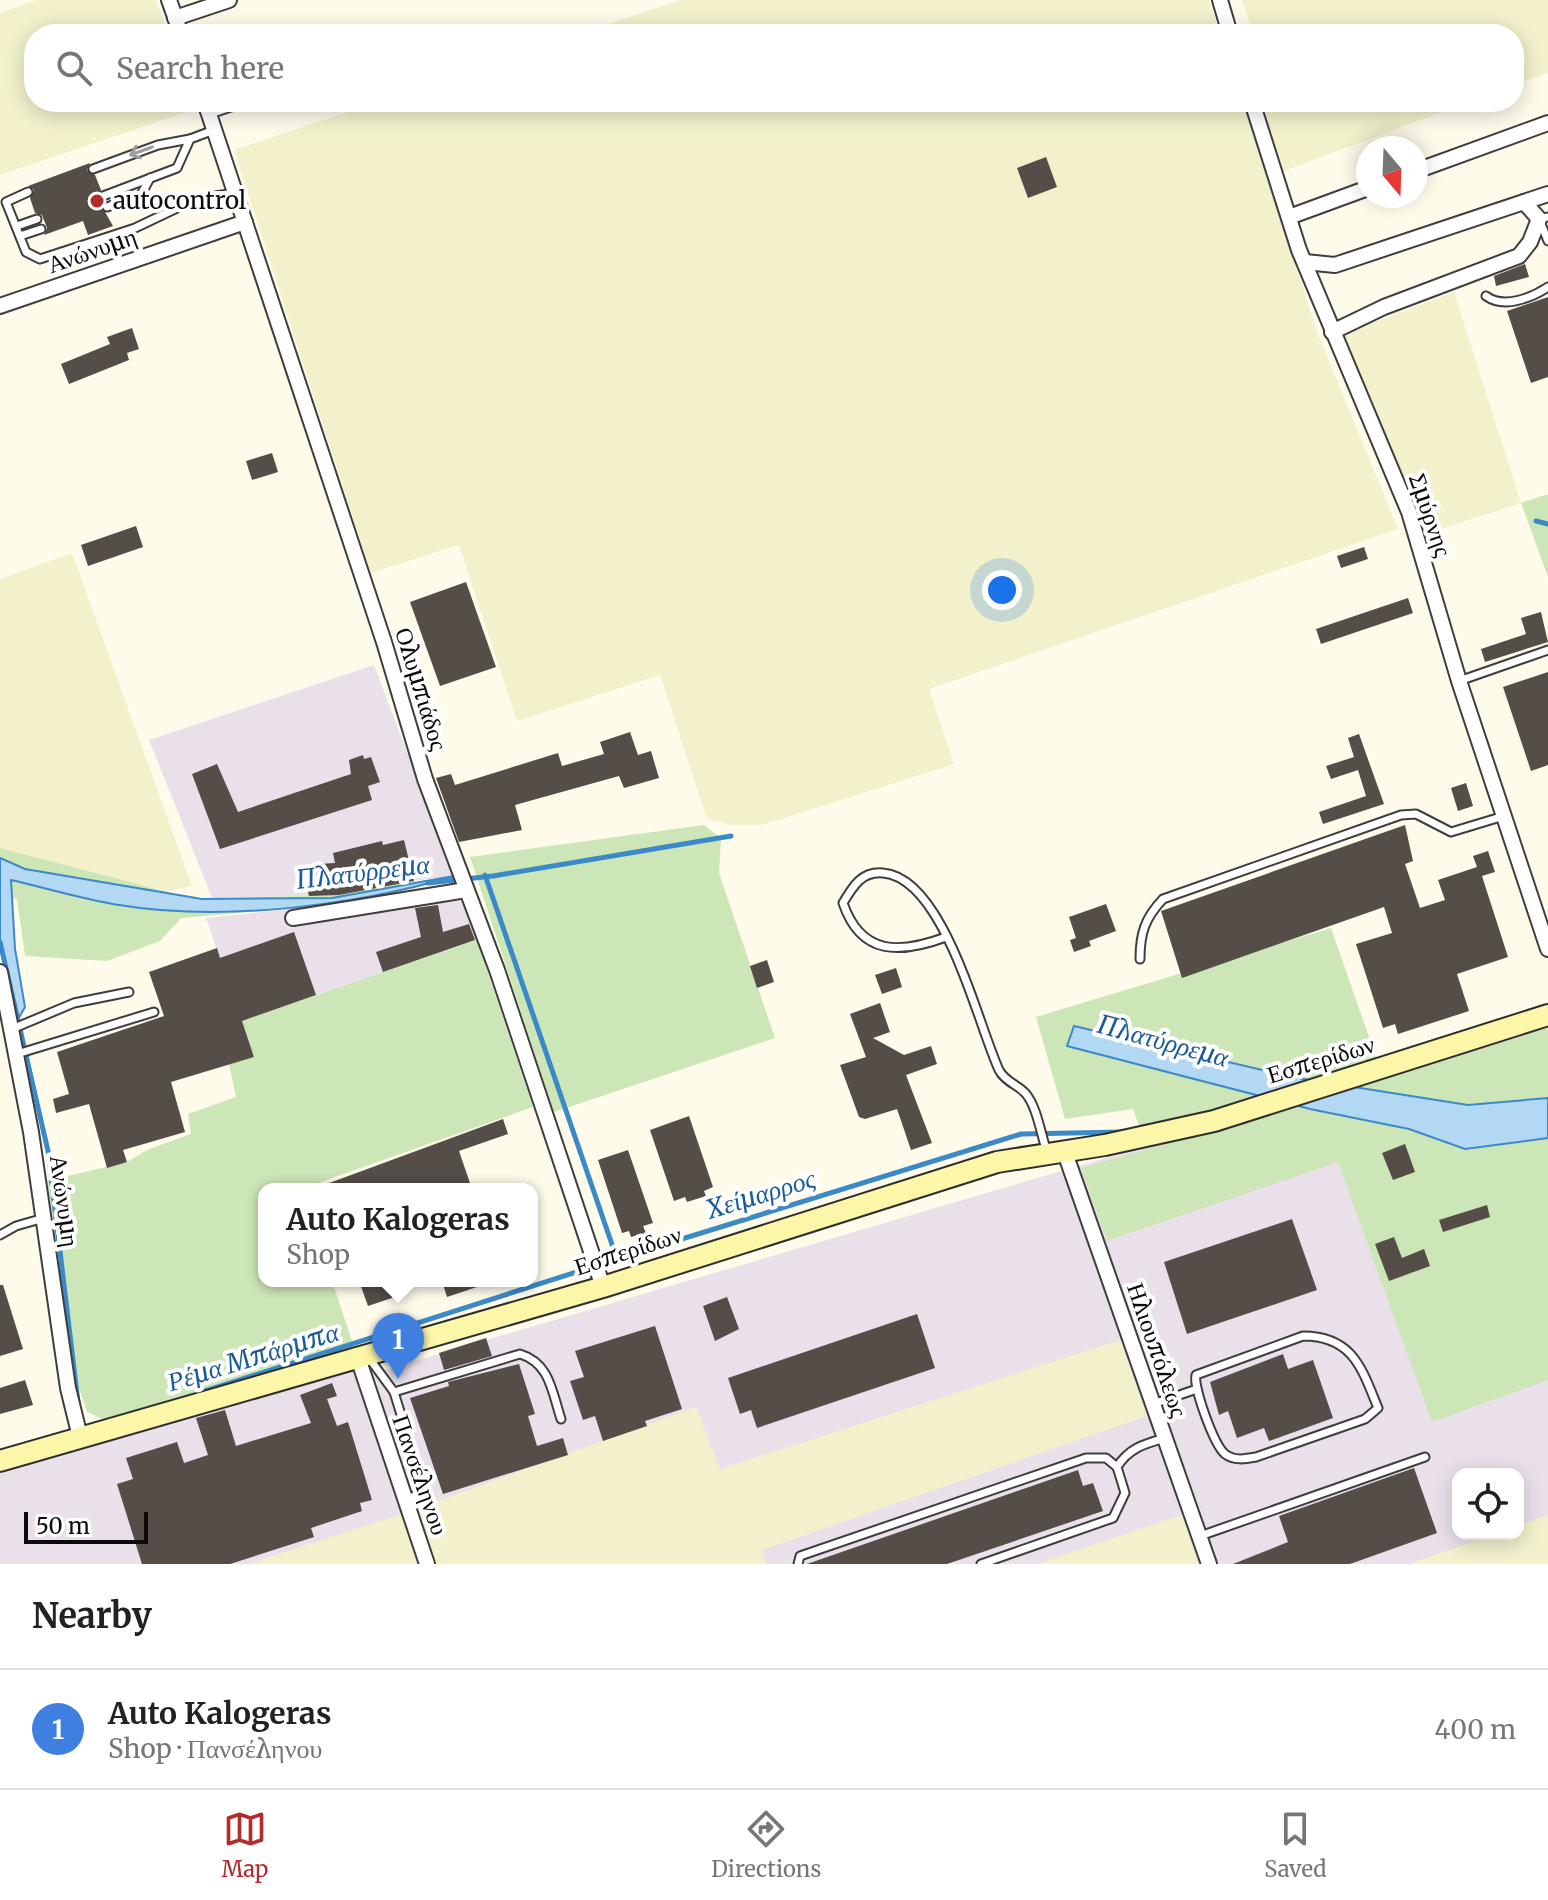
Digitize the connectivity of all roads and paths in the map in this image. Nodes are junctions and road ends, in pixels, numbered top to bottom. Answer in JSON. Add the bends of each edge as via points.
{"nodes":[{"id":1,"x":169,"y":0,"type":"edge"},
{"id":2,"x":229,"y":0,"type":"edge"},
{"id":3,"x":1220,"y":0,"type":"edge"},
{"id":4,"x":175,"y":18,"type":"junction"},
{"id":5,"x":177,"y":24,"type":"edge"},
{"id":6,"x":1227,"y":24,"type":"edge"},
{"id":7,"x":209,"y":112,"type":"edge"},
{"id":8,"x":1255,"y":112,"type":"edge"},
{"id":9,"x":1548,"y":123,"type":"edge"},
{"id":10,"x":214,"y":130,"type":"junction"},
{"id":11,"x":190,"y":139,"type":"junction"},
{"id":12,"x":1428,"y":167,"type":"edge"},
{"id":13,"x":93,"y":169,"type":"dead end"},
{"id":14,"x":150,"y":178,"type":"junction"},
{"id":15,"x":28,"y":192,"type":"dead end"},
{"id":16,"x":1356,"y":192,"type":"edge"},
{"id":17,"x":235,"y":193,"type":"junction"},
{"id":18,"x":1548,"y":194,"type":"edge"},
{"id":19,"x":103,"y":196,"type":"dead end"},
{"id":20,"x":1524,"y":202,"type":"junction"},
{"id":21,"x":107,"y":207,"type":"dead end"},
{"id":22,"x":1289,"y":217,"type":"junction"},
{"id":23,"x":1544,"y":218,"type":"edge"},
{"id":24,"x":37,"y":219,"type":"dead end"},
{"id":25,"x":245,"y":222,"type":"junction"},
{"id":26,"x":17,"y":226,"type":"junction"},
{"id":27,"x":41,"y":229,"type":"dead end"},
{"id":28,"x":20,"y":236,"type":"junction"},
{"id":29,"x":1548,"y":241,"type":"edge"},
{"id":30,"x":1305,"y":262,"type":"junction"},
{"id":31,"x":1548,"y":287,"type":"edge"},
{"id":32,"x":1486,"y":296,"type":"dead end"},
{"id":33,"x":0,"y":306,"type":"edge"},
{"id":34,"x":1332,"y":332,"type":"junction"},
{"id":35,"x":1548,"y":650,"type":"edge"},
{"id":36,"x":1459,"y":681,"type":"junction"},
{"id":37,"x":1504,"y":816,"type":"junction"},
{"id":38,"x":466,"y":890,"type":"junction"},
{"id":39,"x":293,"y":918,"type":"dead end"},
{"id":40,"x":946,"y":937,"type":"junction"},
{"id":41,"x":1548,"y":949,"type":"edge"},
{"id":42,"x":1140,"y":959,"type":"dead end"},
{"id":43,"x":1,"y":980,"type":"edge"},
{"id":44,"x":129,"y":992,"type":"dead end"},
{"id":45,"x":154,"y":1012,"type":"dead end"},
{"id":46,"x":1548,"y":1015,"type":"edge"},
{"id":47,"x":12,"y":1029,"type":"junction"},
{"id":48,"x":17,"y":1054,"type":"junction"},
{"id":49,"x":1055,"y":1151,"type":"junction"},
{"id":50,"x":44,"y":1218,"type":"junction"},
{"id":51,"x":0,"y":1235,"type":"edge"},
{"id":52,"x":603,"y":1287,"type":"junction"},
{"id":53,"x":361,"y":1354,"type":"junction"},
{"id":54,"x":1197,"y":1389,"type":"junction"},
{"id":55,"x":394,"y":1392,"type":"junction"},
{"id":56,"x":1153,"y":1404,"type":"junction"},
{"id":57,"x":561,"y":1419,"type":"dead end"},
{"id":58,"x":80,"y":1437,"type":"junction"},
{"id":59,"x":1165,"y":1438,"type":"junction"},
{"id":60,"x":1425,"y":1457,"type":"dead end"},
{"id":61,"x":0,"y":1461,"type":"edge"},
{"id":62,"x":1117,"y":1467,"type":"junction"},
{"id":63,"x":406,"y":1501,"type":"junction"},
{"id":64,"x":1200,"y":1536,"type":"junction"},
{"id":65,"x":427,"y":1564,"type":"edge"},
{"id":66,"x":798,"y":1564,"type":"edge"},
{"id":67,"x":981,"y":1564,"type":"edge"},
{"id":68,"x":1209,"y":1564,"type":"edge"}],
"edges":[{"from":1,"to":4,"type":"street"},
{"from":2,"to":4,"type":"street"},
{"from":3,"to":6,"type":"street"},
{"from":4,"to":5,"type":"street"},
{"from":7,"to":10,"type":"street","name":"Ολυμπιάδος"},
{"from":8,"to":22,"type":"street","name":"Σμύρνης"},
{"from":9,"to":12,"type":"street"},
{"from":10,"to":11,"type":"lane"},
{"from":10,"to":17,"type":"street","name":"Ολυμπιάδος"},
{"from":11,"to":13,"type":"lane","one_way":true},
{"from":11,"to":14,"type":"lane","via":[[179,165]]},
{"from":14,"to":19,"type":"lane"},
{"from":14,"to":21,"type":"lane","via":[[141,195]]},
{"from":15,"to":26,"type":"lane","via":[[6,202]]},
{"from":16,"to":22,"type":"street"},
{"from":17,"to":25,"type":"street","name":"Ολυμπιάδος"},
{"from":17,"to":28,"type":"lane","via":[[196,199],[135,228],[46,258],[30,255]]},
{"from":18,"to":20,"type":"street"},
{"from":20,"to":23,"type":"street"},
{"from":20,"to":30,"type":"street","via":[[1335,265]]},
{"from":22,"to":30,"type":"street","name":"Σμύρνης"},
{"from":23,"to":29,"type":"lane"},
{"from":23,"to":34,"type":"street","via":[[1519,256]]},
{"from":24,"to":26,"type":"lane"},
{"from":25,"to":33,"type":"street","name":"Ανώνυμη"},
{"from":25,"to":38,"type":"street","name":"Ολυμπιάδος","via":[[425,779]]},
{"from":26,"to":28,"type":"lane"},
{"from":27,"to":28,"type":"lane"},
{"from":30,"to":34,"type":"street","name":"Σμύρνης"},
{"from":31,"to":32,"type":"lane","via":[[1507,303]]},
{"from":34,"to":36,"type":"street","name":"Σμύρνης","via":[[1409,512]]},
{"from":35,"to":36,"type":"lane"},
{"from":36,"to":37,"type":"street","name":"Σμύρνης"},
{"from":37,"to":41,"type":"street","name":"Σμύρνης"},
{"from":37,"to":42,"type":"lane","via":[[1451,832],[1416,814],[1401,815],[1163,899],[1140,934]]},
{"from":38,"to":39,"type":"street"},
{"from":38,"to":52,"type":"street","name":"Ολυμπιάδος"},
{"from":40,"to":40,"type":"lane","via":[[921,893],[895,874],[871,872],[854,884],[843,903],[859,935],[873,944],[919,947]]},
{"from":40,"to":49,"type":"lane","via":[[1001,1075],[1028,1095]]},
{"from":43,"to":47,"type":"street","name":"Ανώνυμη"},
{"from":44,"to":47,"type":"lane","via":[[74,1003]]},
{"from":45,"to":48,"type":"lane"},
{"from":46,"to":49,"type":"street","name":"Εσπερίδων","via":[[1214,1121]]},
{"from":47,"to":48,"type":"street","name":"Ανώνυμη"},
{"from":48,"to":50,"type":"street","name":"Ανώνυμη"},
{"from":49,"to":52,"type":"street","name":"Εσπερίδων","via":[[973,1170]]},
{"from":49,"to":56,"type":"street","name":"Ηλιουπόλεως"},
{"from":50,"to":51,"type":"lane"},
{"from":50,"to":58,"type":"street","name":"Ανώνυμη"},
{"from":52,"to":53,"type":"street","name":"Εσπερίδων"},
{"from":53,"to":55,"type":"lane"},
{"from":53,"to":58,"type":"street","name":"Εσπερίδων"},
{"from":53,"to":63,"type":"street","name":"Πανσέληνου"},
{"from":54,"to":54,"type":"lane","via":[[1194,1381],[1202,1372],[1303,1336],[1319,1336],[1358,1358],[1378,1408],[1365,1419],[1239,1460],[1217,1445]]},
{"from":54,"to":56,"type":"lane"},
{"from":55,"to":57,"type":"lane","via":[[520,1354],[534,1358],[545,1370]]},
{"from":55,"to":63,"type":"lane","via":[[422,1483],[415,1497]]},
{"from":56,"to":59,"type":"street","name":"Ηλιουπόλεως"},
{"from":58,"to":61,"type":"street","name":"Εσπερίδων"},
{"from":59,"to":62,"type":"lane","via":[[1137,1446]]},
{"from":59,"to":64,"type":"street","name":"Ηλιουπόλεως"},
{"from":60,"to":64,"type":"lane"},
{"from":62,"to":66,"type":"lane","via":[[1106,1458],[1086,1458],[800,1556]]},
{"from":62,"to":67,"type":"lane","via":[[1125,1493],[1113,1518]]},
{"from":63,"to":65,"type":"street","name":"Πανσέληνου"},
{"from":64,"to":68,"type":"street","name":"Ηλιουπόλεως"}]}
